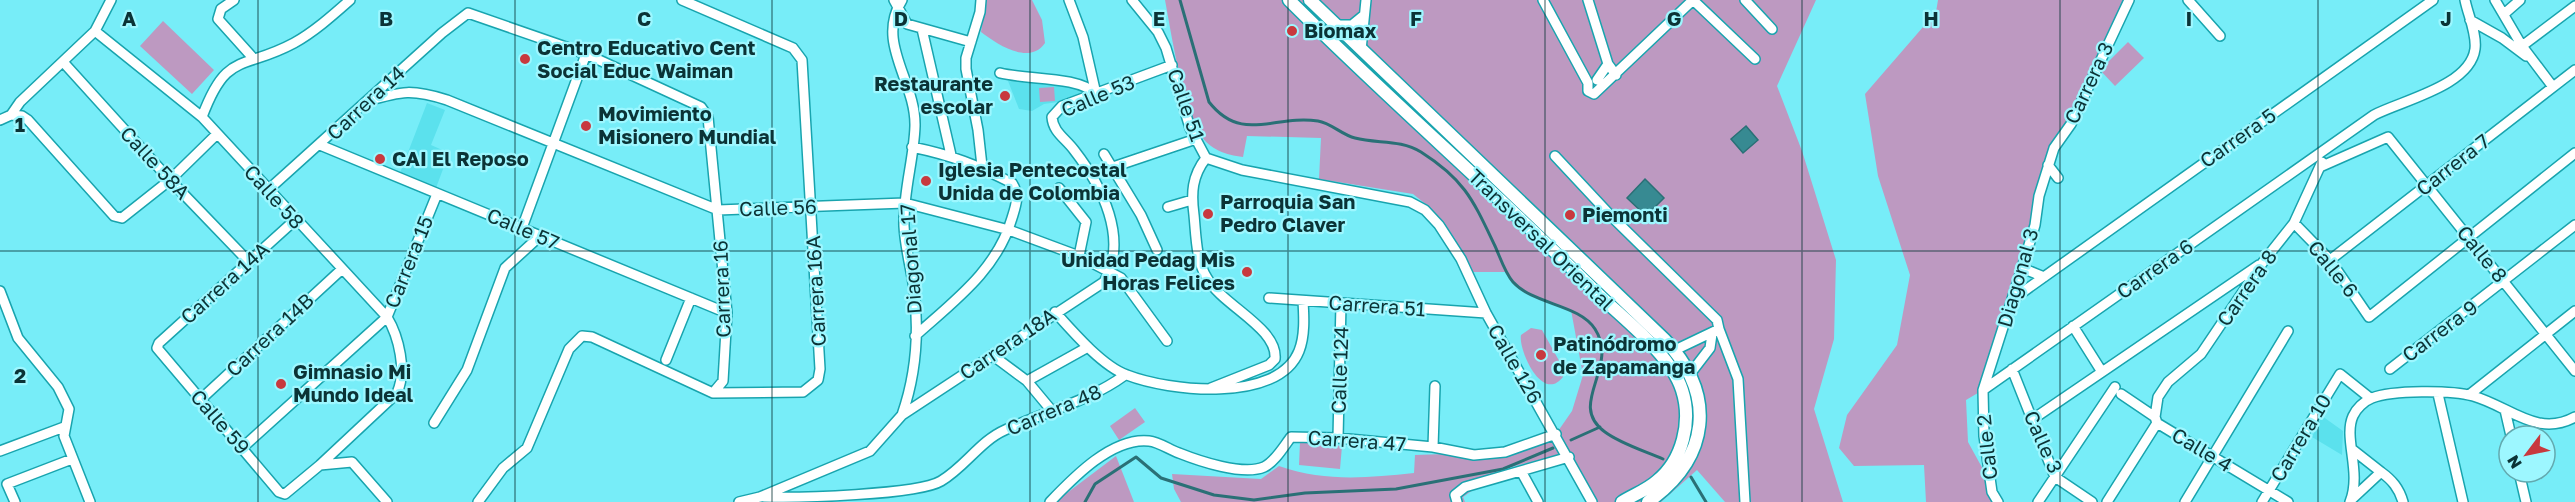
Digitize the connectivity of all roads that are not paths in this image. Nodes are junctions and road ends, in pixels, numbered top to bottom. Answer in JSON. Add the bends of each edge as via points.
{"nodes":[{"id":1,"x":111,"y":0,"type":"edge"},
{"id":2,"x":214,"y":0,"type":"edge"},
{"id":3,"x":234,"y":0,"type":"edge"},
{"id":4,"x":350,"y":0,"type":"edge"},
{"id":5,"x":682,"y":0,"type":"edge"},
{"id":6,"x":981,"y":0,"type":"edge"},
{"id":7,"x":1069,"y":0,"type":"edge"},
{"id":8,"x":1132,"y":0,"type":"edge"},
{"id":9,"x":1289,"y":0,"type":"edge"},
{"id":10,"x":1310,"y":0,"type":"edge"},
{"id":11,"x":1366,"y":0,"type":"edge"},
{"id":12,"x":1543,"y":0,"type":"edge"},
{"id":13,"x":1588,"y":0,"type":"edge"},
{"id":14,"x":1693,"y":0,"type":"edge"},
{"id":15,"x":1745,"y":0,"type":"edge"},
{"id":16,"x":2129,"y":0,"type":"edge"},
{"id":17,"x":2188,"y":0,"type":"edge"},
{"id":18,"x":2433,"y":0,"type":"edge"},
{"id":19,"x":2464,"y":0,"type":"edge"},
{"id":20,"x":2495,"y":0,"type":"edge"},
{"id":21,"x":2520,"y":0,"type":"edge"},
{"id":22,"x":898,"y":3,"type":"edge"},
{"id":23,"x":2575,"y":6,"type":"edge"},
{"id":24,"x":221,"y":9,"type":"junction"},
{"id":25,"x":2504,"y":14,"type":"junction"},
{"id":26,"x":1363,"y":16,"type":"junction"},
{"id":27,"x":2470,"y":20,"type":"junction"},
{"id":28,"x":1337,"y":25,"type":"junction"},
{"id":29,"x":922,"y":29,"type":"junction"},
{"id":30,"x":1772,"y":29,"type":"dead end"},
{"id":31,"x":95,"y":32,"type":"junction"},
{"id":32,"x":2220,"y":36,"type":"dead end"},
{"id":33,"x":971,"y":42,"type":"junction"},
{"id":34,"x":2522,"y":46,"type":"junction"},
{"id":35,"x":1361,"y":50,"type":"junction"},
{"id":36,"x":586,"y":54,"type":"junction"},
{"id":37,"x":253,"y":58,"type":"junction"},
{"id":38,"x":1755,"y":59,"type":"dead end"},
{"id":39,"x":64,"y":63,"type":"junction"},
{"id":40,"x":2535,"y":63,"type":"junction"},
{"id":41,"x":1608,"y":64,"type":"junction"},
{"id":42,"x":1172,"y":65,"type":"junction"},
{"id":43,"x":2575,"y":70,"type":"edge"},
{"id":44,"x":1000,"y":73,"type":"dead end"},
{"id":45,"x":1616,"y":75,"type":"junction"},
{"id":46,"x":1595,"y":84,"type":"junction"},
{"id":47,"x":2553,"y":87,"type":"junction"},
{"id":48,"x":1096,"y":94,"type":"junction"},
{"id":49,"x":368,"y":101,"type":"junction"},
{"id":50,"x":11,"y":114,"type":"junction"},
{"id":51,"x":202,"y":117,"type":"junction"},
{"id":52,"x":0,"y":120,"type":"edge"},
{"id":53,"x":217,"y":134,"type":"junction"},
{"id":54,"x":1196,"y":139,"type":"junction"},
{"id":55,"x":552,"y":143,"type":"junction"},
{"id":56,"x":320,"y":146,"type":"junction"},
{"id":57,"x":912,"y":147,"type":"junction"},
{"id":58,"x":2328,"y":149,"type":"junction"},
{"id":59,"x":2575,"y":153,"type":"edge"},
{"id":60,"x":951,"y":154,"type":"junction"},
{"id":61,"x":1104,"y":154,"type":"dead end"},
{"id":62,"x":1556,"y":156,"type":"dead end"},
{"id":63,"x":1206,"y":159,"type":"junction"},
{"id":64,"x":2048,"y":165,"type":"junction"},
{"id":65,"x":982,"y":166,"type":"junction"},
{"id":66,"x":1113,"y":167,"type":"junction"},
{"id":67,"x":2319,"y":167,"type":"junction"},
{"id":68,"x":2058,"y":178,"type":"dead end"},
{"id":69,"x":170,"y":180,"type":"junction"},
{"id":70,"x":2427,"y":185,"type":"junction"},
{"id":71,"x":1059,"y":188,"type":"dead end"},
{"id":72,"x":268,"y":190,"type":"junction"},
{"id":73,"x":437,"y":194,"type":"junction"},
{"id":74,"x":1192,"y":200,"type":"junction"},
{"id":75,"x":905,"y":203,"type":"junction"},
{"id":76,"x":812,"y":207,"type":"junction"},
{"id":77,"x":1168,"y":207,"type":"dead end"},
{"id":78,"x":718,"y":210,"type":"junction"},
{"id":79,"x":295,"y":220,"type":"junction"},
{"id":80,"x":2294,"y":223,"type":"junction"},
{"id":81,"x":2575,"y":225,"type":"edge"},
{"id":82,"x":522,"y":228,"type":"junction"},
{"id":83,"x":1009,"y":230,"type":"junction"},
{"id":84,"x":540,"y":236,"type":"junction"},
{"id":85,"x":2468,"y":237,"type":"junction"},
{"id":86,"x":1157,"y":250,"type":"dead end"},
{"id":87,"x":1079,"y":256,"type":"junction"},
{"id":88,"x":2330,"y":260,"type":"junction"},
{"id":89,"x":249,"y":261,"type":"junction"},
{"id":90,"x":2263,"y":262,"type":"junction"},
{"id":91,"x":2022,"y":268,"type":"junction"},
{"id":92,"x":341,"y":270,"type":"junction"},
{"id":93,"x":1110,"y":271,"type":"junction"},
{"id":94,"x":2044,"y":277,"type":"junction"},
{"id":95,"x":2504,"y":282,"type":"junction"},
{"id":96,"x":0,"y":291,"type":"edge"},
{"id":97,"x":691,"y":298,"type":"junction"},
{"id":98,"x":1269,"y":298,"type":"dead end"},
{"id":99,"x":2013,"y":299,"type":"junction"},
{"id":100,"x":1303,"y":301,"type":"junction"},
{"id":101,"x":1341,"y":303,"type":"junction"},
{"id":102,"x":2575,"y":311,"type":"edge"},
{"id":103,"x":1055,"y":312,"type":"junction"},
{"id":104,"x":1486,"y":312,"type":"junction"},
{"id":105,"x":726,"y":313,"type":"junction"},
{"id":106,"x":387,"y":317,"type":"junction"},
{"id":107,"x":2073,"y":326,"type":"junction"},
{"id":108,"x":2288,"y":331,"type":"dead end"},
{"id":109,"x":1716,"y":332,"type":"junction"},
{"id":110,"x":2546,"y":334,"type":"junction"},
{"id":111,"x":915,"y":336,"type":"junction"},
{"id":112,"x":1167,"y":341,"type":"dead end"},
{"id":113,"x":1088,"y":347,"type":"junction"},
{"id":114,"x":158,"y":348,"type":"joint"},
{"id":115,"x":1675,"y":350,"type":"junction"},
{"id":116,"x":992,"y":355,"type":"junction"},
{"id":117,"x":666,"y":360,"type":"dead end"},
{"id":118,"x":2012,"y":369,"type":"junction"},
{"id":119,"x":2390,"y":369,"type":"dead end"},
{"id":120,"x":2575,"y":371,"type":"edge"},
{"id":121,"x":2102,"y":372,"type":"junction"},
{"id":122,"x":1690,"y":374,"type":"junction"},
{"id":123,"x":1125,"y":375,"type":"junction"},
{"id":124,"x":1028,"y":381,"type":"junction"},
{"id":125,"x":1435,"y":386,"type":"dead end"},
{"id":126,"x":1983,"y":390,"type":"junction"},
{"id":127,"x":1203,"y":391,"type":"junction"},
{"id":128,"x":713,"y":393,"type":"junction"},
{"id":129,"x":2438,"y":394,"type":"junction"},
{"id":130,"x":2469,"y":395,"type":"junction"},
{"id":131,"x":2370,"y":398,"type":"junction"},
{"id":132,"x":200,"y":400,"type":"junction"},
{"id":133,"x":2505,"y":410,"type":"junction"},
{"id":134,"x":1052,"y":411,"type":"junction"},
{"id":135,"x":902,"y":415,"type":"junction"},
{"id":136,"x":2033,"y":419,"type":"junction"},
{"id":137,"x":2156,"y":420,"type":"junction"},
{"id":138,"x":2574,"y":420,"type":"edge"},
{"id":139,"x":435,"y":423,"type":"dead end"},
{"id":140,"x":2508,"y":424,"type":"edge"},
{"id":141,"x":64,"y":427,"type":"junction"},
{"id":142,"x":1556,"y":434,"type":"junction"},
{"id":143,"x":1338,"y":438,"type":"junction"},
{"id":144,"x":1433,"y":447,"type":"junction"},
{"id":145,"x":242,"y":448,"type":"junction"},
{"id":146,"x":2353,"y":450,"type":"junction"},
{"id":147,"x":0,"y":452,"type":"edge"},
{"id":148,"x":1569,"y":457,"type":"junction"},
{"id":149,"x":2212,"y":457,"type":"junction"},
{"id":150,"x":72,"y":459,"type":"junction"},
{"id":151,"x":320,"y":465,"type":"junction"},
{"id":152,"x":1521,"y":471,"type":"junction"},
{"id":153,"x":2381,"y":472,"type":"junction"},
{"id":154,"x":2055,"y":477,"type":"junction"},
{"id":155,"x":2522,"y":484,"type":"edge"},
{"id":156,"x":2270,"y":490,"type":"junction"},
{"id":157,"x":760,"y":497,"type":"junction"},
{"id":158,"x":795,"y":500,"type":"edge"},
{"id":159,"x":2351,"y":500,"type":"edge"},
{"id":160,"x":15,"y":502,"type":"edge"},
{"id":161,"x":90,"y":502,"type":"edge"},
{"id":162,"x":387,"y":502,"type":"edge"},
{"id":163,"x":478,"y":502,"type":"edge"},
{"id":164,"x":739,"y":502,"type":"edge"},
{"id":165,"x":1050,"y":502,"type":"edge"},
{"id":166,"x":1457,"y":502,"type":"edge"},
{"id":167,"x":1538,"y":502,"type":"edge"},
{"id":168,"x":1592,"y":502,"type":"edge"},
{"id":169,"x":1622,"y":502,"type":"edge"},
{"id":170,"x":1648,"y":502,"type":"edge"},
{"id":171,"x":1745,"y":502,"type":"edge"},
{"id":172,"x":1998,"y":502,"type":"edge"},
{"id":173,"x":2038,"y":502,"type":"edge"},
{"id":174,"x":2092,"y":502,"type":"edge"},
{"id":175,"x":2107,"y":502,"type":"edge"},
{"id":176,"x":2185,"y":502,"type":"edge"},
{"id":177,"x":2262,"y":502,"type":"edge"},
{"id":178,"x":2288,"y":502,"type":"edge"},
{"id":179,"x":2403,"y":502,"type":"edge"},
{"id":180,"x":2463,"y":502,"type":"edge"},
{"id":181,"x":2526,"y":502,"type":"edge"}],
"edges":[{"from":1,"to":31,"type":"street"},
{"from":2,"to":24,"type":"street"},
{"from":3,"to":24,"type":"street"},
{"from":4,"to":37,"type":"street","via":[[296,42]]},
{"from":5,"to":76,"type":"street","name":"Carrera 16A","via":[[798,53],[804,72]]},
{"from":6,"to":33,"type":"street"},
{"from":7,"to":48,"type":"street","via":[[1083,37]]},
{"from":8,"to":42,"type":"street","name":"Calle 51","via":[[1158,32]]},
{"from":9,"to":169,"type":"main road","name":"Transversal Oriental","via":[[1551,247],[1655,350],[1676,376],[1687,411],[1679,451],[1657,481]]},
{"from":10,"to":28,"type":"main road","name":"Transversal Oriental"},
{"from":11,"to":26,"type":"street"},
{"from":12,"to":46,"type":"street"},
{"from":13,"to":41,"type":"street"},
{"from":14,"to":38,"type":"street"},
{"from":14,"to":45,"type":"street"},
{"from":15,"to":30,"type":"street"},
{"from":16,"to":64,"type":"street","name":"Carrera 3"},
{"from":17,"to":32,"type":"street"},
{"from":18,"to":94,"type":"street","name":"Carrera 5"},
{"from":19,"to":27,"type":"street"},
{"from":20,"to":25,"type":"street"},
{"from":21,"to":25,"type":"street"},
{"from":22,"to":29,"type":"street","via":[[908,24]]},
{"from":22,"to":57,"type":"street","name":"Diagonal 17","via":[[891,40],[913,106]]},
{"from":23,"to":34,"type":"street"},
{"from":24,"to":37,"type":"street","via":[[219,22]]},
{"from":25,"to":34,"type":"street"},
{"from":26,"to":28,"type":"street","via":[[1352,25]]},
{"from":26,"to":35,"type":"street"},
{"from":27,"to":40,"type":"street"},
{"from":27,"to":58,"type":"street","via":[[2476,48],[2469,66],[2443,86],[2374,115]]},
{"from":28,"to":35,"type":"main road","name":"Transversal Oriental"},
{"from":29,"to":33,"type":"street"},
{"from":29,"to":60,"type":"street"},
{"from":31,"to":39,"type":"street"},
{"from":31,"to":51,"type":"street","name":"Calle 58"},
{"from":33,"to":65,"type":"street","via":[[966,69]]},
{"from":34,"to":40,"type":"street"},
{"from":35,"to":115,"type":"main road","name":"Transversal Oriental"},
{"from":36,"to":49,"type":"street","name":"Carrera 14","via":[[477,14],[464,15]]},
{"from":36,"to":55,"type":"street"},
{"from":36,"to":78,"type":"street","name":"Carrera 16","via":[[705,111]]},
{"from":37,"to":51,"type":"street","via":[[223,75]]},
{"from":39,"to":50,"type":"street"},
{"from":39,"to":69,"type":"street","name":"Calle 58A"},
{"from":40,"to":47,"type":"street"},
{"from":41,"to":45,"type":"street"},
{"from":41,"to":46,"type":"street"},
{"from":42,"to":48,"type":"street","name":"Calle 53"},
{"from":42,"to":54,"type":"street","name":"Calle 51"},
{"from":43,"to":47,"type":"street","name":"Carrera 7"},
{"from":44,"to":48,"type":"street","via":[[1079,83]]},
{"from":45,"to":46,"type":"street"},
{"from":47,"to":70,"type":"street","name":"Carrera 7"},
{"from":48,"to":93,"type":"street","name":"Calle 53","via":[[1056,110],[1052,117],[1053,127],[1094,178],[1104,199],[1115,242]]},
{"from":49,"to":55,"type":"street","name":"Calle 56","via":[[401,91],[423,92]]},
{"from":49,"to":56,"type":"street","name":"Carrera 14"},
{"from":50,"to":52,"type":"street"},
{"from":50,"to":69,"type":"street","via":[[28,120],[114,216],[122,218]]},
{"from":51,"to":53,"type":"street","name":"Calle 58"},
{"from":53,"to":69,"type":"street"},
{"from":53,"to":72,"type":"street","name":"Calle 58"},
{"from":54,"to":63,"type":"street","name":"Calle 51"},
{"from":54,"to":66,"type":"street"},
{"from":55,"to":78,"type":"street","name":"Calle 56"},
{"from":55,"to":82,"type":"street"},
{"from":56,"to":72,"type":"street","name":"Carrera 14"},
{"from":56,"to":73,"type":"street","name":"Calle 57"},
{"from":57,"to":60,"type":"street"},
{"from":57,"to":75,"type":"street","name":"Diagonal 17"},
{"from":58,"to":67,"type":"street","name":"Carrera 8"},
{"from":58,"to":107,"type":"street","name":"Carrera 6"},
{"from":59,"to":85,"type":"street"},
{"from":60,"to":65,"type":"street"},
{"from":61,"to":66,"type":"street"},
{"from":62,"to":109,"type":"street","via":[[1717,320]]},
{"from":63,"to":74,"type":"street","name":"Calle 51","via":[[1193,179]]},
{"from":63,"to":104,"type":"street","name":"Calle 126","via":[[1242,170],[1410,202],[1425,210],[1461,259]]},
{"from":64,"to":68,"type":"street"},
{"from":64,"to":91,"type":"street","name":"Diagonal 3"},
{"from":65,"to":83,"type":"street","via":[[1017,190]]},
{"from":66,"to":86,"type":"street"},
{"from":67,"to":70,"type":"street","name":"Calle 8","via":[[2388,137]]},
{"from":67,"to":80,"type":"street","name":"Carrera 8"},
{"from":69,"to":89,"type":"street","name":"Calle 58A"},
{"from":70,"to":85,"type":"street","name":"Calle 8"},
{"from":70,"to":88,"type":"street","name":"Carrera 7"},
{"from":71,"to":87,"type":"street","via":[[1086,222]]},
{"from":72,"to":79,"type":"street","name":"Calle 58"},
{"from":73,"to":82,"type":"street","name":"Calle 57"},
{"from":73,"to":106,"type":"street","name":"Carrera 15"},
{"from":74,"to":77,"type":"street"},
{"from":74,"to":127,"type":"street","name":"Calle 51","via":[[1203,271],[1225,300],[1267,333],[1276,352],[1269,365]]},
{"from":75,"to":76,"type":"street","name":"Calle 56"},
{"from":75,"to":83,"type":"street","name":"Calle 56"},
{"from":75,"to":111,"type":"street","name":"Diagonal 17"},
{"from":76,"to":78,"type":"street","name":"Calle 56"},
{"from":76,"to":128,"type":"street","name":"Carrera 16A","via":[[820,369],[815,385],[803,392]]},
{"from":78,"to":105,"type":"street","name":"Carrera 16"},
{"from":79,"to":89,"type":"street","name":"Carrera 14A"},
{"from":79,"to":92,"type":"street","name":"Calle 58"},
{"from":80,"to":88,"type":"street","name":"Calle 6"},
{"from":80,"to":90,"type":"street","name":"Carrera 8"},
{"from":81,"to":95,"type":"street","name":"Carrera 9"},
{"from":82,"to":84,"type":"street","name":"Calle 57"},
{"from":83,"to":87,"type":"street","name":"Calle 56"},
{"from":83,"to":111,"type":"street","via":[[987,270]]},
{"from":84,"to":97,"type":"street","name":"Calle 57"},
{"from":84,"to":139,"type":"street","via":[[506,268],[467,370]]},
{"from":85,"to":88,"type":"street","name":"Calle 6","via":[[2369,317]]},
{"from":85,"to":95,"type":"street","name":"Calle 8"},
{"from":87,"to":93,"type":"street","name":"Calle 56"},
{"from":89,"to":114,"type":"street","name":"Carrera 14A"},
{"from":90,"to":121,"type":"street"},
{"from":90,"to":137,"type":"street","name":"Carrera 8","via":[[2201,354],[2168,381],[2158,397]]},
{"from":91,"to":94,"type":"street"},
{"from":91,"to":99,"type":"street","name":"Diagonal 3"},
{"from":92,"to":106,"type":"street","name":"Calle 58"},
{"from":92,"to":132,"type":"street","name":"Carrera 14B"},
{"from":93,"to":103,"type":"street","name":"Carrera 18A","via":[[1104,282]]},
{"from":93,"to":112,"type":"street","name":"Calle 56","via":[[1121,278]]},
{"from":94,"to":99,"type":"street","name":"Carrera 5"},
{"from":95,"to":110,"type":"street","name":"Calle 8"},
{"from":95,"to":119,"type":"street","name":"Carrera 9"},
{"from":96,"to":141,"type":"street","via":[[18,338],[58,387],[69,409]]},
{"from":97,"to":105,"type":"street","name":"Calle 57"},
{"from":97,"to":117,"type":"street"},
{"from":98,"to":100,"type":"street","name":"Carrera 51"},
{"from":99,"to":126,"type":"street","name":"Diagonal 3"},
{"from":100,"to":101,"type":"street","name":"Carrera 51"},
{"from":100,"to":127,"type":"street","name":"Carrera 48","via":[[1302,339],[1299,352],[1288,367],[1254,384]]},
{"from":101,"to":104,"type":"street","name":"Carrera 51"},
{"from":101,"to":143,"type":"street","name":"Calle 124"},
{"from":102,"to":110,"type":"street"},
{"from":103,"to":113,"type":"street"},
{"from":103,"to":116,"type":"street","name":"Carrera 18A"},
{"from":104,"to":142,"type":"street","name":"Calle 126"},
{"from":105,"to":128,"type":"street","name":"Carrera 16","via":[[723,381]]},
{"from":106,"to":145,"type":"street","name":"Carrera 15"},
{"from":106,"to":151,"type":"street","name":"Calle 58","via":[[400,362],[401,384],[397,393]]},
{"from":107,"to":118,"type":"street","name":"Carrera 6"},
{"from":107,"to":121,"type":"street"},
{"from":108,"to":149,"type":"street"},
{"from":109,"to":115,"type":"street"},
{"from":109,"to":122,"type":"street","via":[[1710,348]]},
{"from":109,"to":171,"type":"street","via":[[1738,379]]},
{"from":110,"to":120,"type":"street","name":"Calle 8"},
{"from":110,"to":130,"type":"street"},
{"from":111,"to":135,"type":"street","name":"Diagonal 17","via":[[911,390]]},
{"from":113,"to":123,"type":"street"},
{"from":113,"to":124,"type":"street"},
{"from":114,"to":132,"type":"street","name":"Calle 59"},
{"from":115,"to":122,"type":"main road","name":"Transversal Oriental"},
{"from":116,"to":124,"type":"street"},
{"from":116,"to":135,"type":"street","name":"Carrera 18A"},
{"from":118,"to":126,"type":"street","name":"Carrera 6"},
{"from":118,"to":136,"type":"street","name":"Calle 3"},
{"from":121,"to":136,"type":"street"},
{"from":122,"to":170,"type":"main road","name":"Transversal Oriental","via":[[1699,401],[1698,436],[1676,478]]},
{"from":123,"to":127,"type":"street","name":"Carrera 48"},
{"from":123,"to":134,"type":"street","name":"Carrera 48","via":[[1101,392]]},
{"from":124,"to":134,"type":"street"},
{"from":125,"to":144,"type":"street"},
{"from":126,"to":172,"type":"street","name":"Calle 2","via":[[1984,436],[1992,492]]},
{"from":128,"to":163,"type":"street","via":[[592,337],[582,336],[569,349],[529,445],[503,468]]},
{"from":129,"to":130,"type":"street"},
{"from":129,"to":131,"type":"street","via":[[2385,394]]},
{"from":129,"to":180,"type":"street"},
{"from":130,"to":133,"type":"street"},
{"from":131,"to":146,"type":"street","via":[[2352,417],[2349,430]]},
{"from":131,"to":156,"type":"street","name":"Carrera 10","via":[[2340,374]]},
{"from":132,"to":145,"type":"street","name":"Calle 59"},
{"from":133,"to":138,"type":"street","via":[[2532,424]]},
{"from":133,"to":140,"type":"street"},
{"from":134,"to":158,"type":"street","name":"Carrera 48","via":[[1003,431],[939,483],[918,489]]},
{"from":135,"to":157,"type":"street","name":"Carrera 48","via":[[870,452]]},
{"from":136,"to":154,"type":"street","name":"Calle 3"},
{"from":137,"to":149,"type":"street","name":"Calle 4"},
{"from":137,"to":154,"type":"street","name":"Calle 4","via":[[2118,390]]},
{"from":137,"to":175,"type":"street","name":"Carrera 8"},
{"from":141,"to":147,"type":"street"},
{"from":141,"to":150,"type":"street"},
{"from":142,"to":144,"type":"street","name":"Carrera 47","via":[[1505,452],[1474,455]]},
{"from":142,"to":148,"type":"street","name":"Calle 126"},
{"from":143,"to":144,"type":"street","name":"Carrera 47"},
{"from":143,"to":165,"type":"street","name":"Carrera 47","via":[[1291,437],[1270,463],[1251,469],[1209,463],[1150,441],[1136,443],[1092,461]]},
{"from":145,"to":151,"type":"street","name":"Calle 59","via":[[279,492],[285,494]]},
{"from":146,"to":153,"type":"street"},
{"from":146,"to":159,"type":"street","via":[[2356,477]]},
{"from":148,"to":152,"type":"street"},
{"from":148,"to":168,"type":"street","name":"Calle 126"},
{"from":149,"to":156,"type":"street","name":"Calle 4"},
{"from":149,"to":176,"type":"street"},
{"from":150,"to":160,"type":"street","via":[[8,484]]},
{"from":150,"to":161,"type":"street"},
{"from":151,"to":162,"type":"street","via":[[352,462]]},
{"from":152,"to":166,"type":"street","via":[[1465,487],[1455,495]]},
{"from":152,"to":167,"type":"street"},
{"from":153,"to":159,"type":"street"},
{"from":153,"to":179,"type":"street","via":[[2392,481]]},
{"from":154,"to":173,"type":"street"},
{"from":154,"to":174,"type":"street","name":"Calle 3"},
{"from":155,"to":181,"type":"street"},
{"from":156,"to":177,"type":"street","name":"Carrera 10"},
{"from":156,"to":178,"type":"street","name":"Calle 4"},
{"from":157,"to":158,"type":"street","name":"Carrera 48"},
{"from":157,"to":164,"type":"street","name":"Carrera 48"}]}
